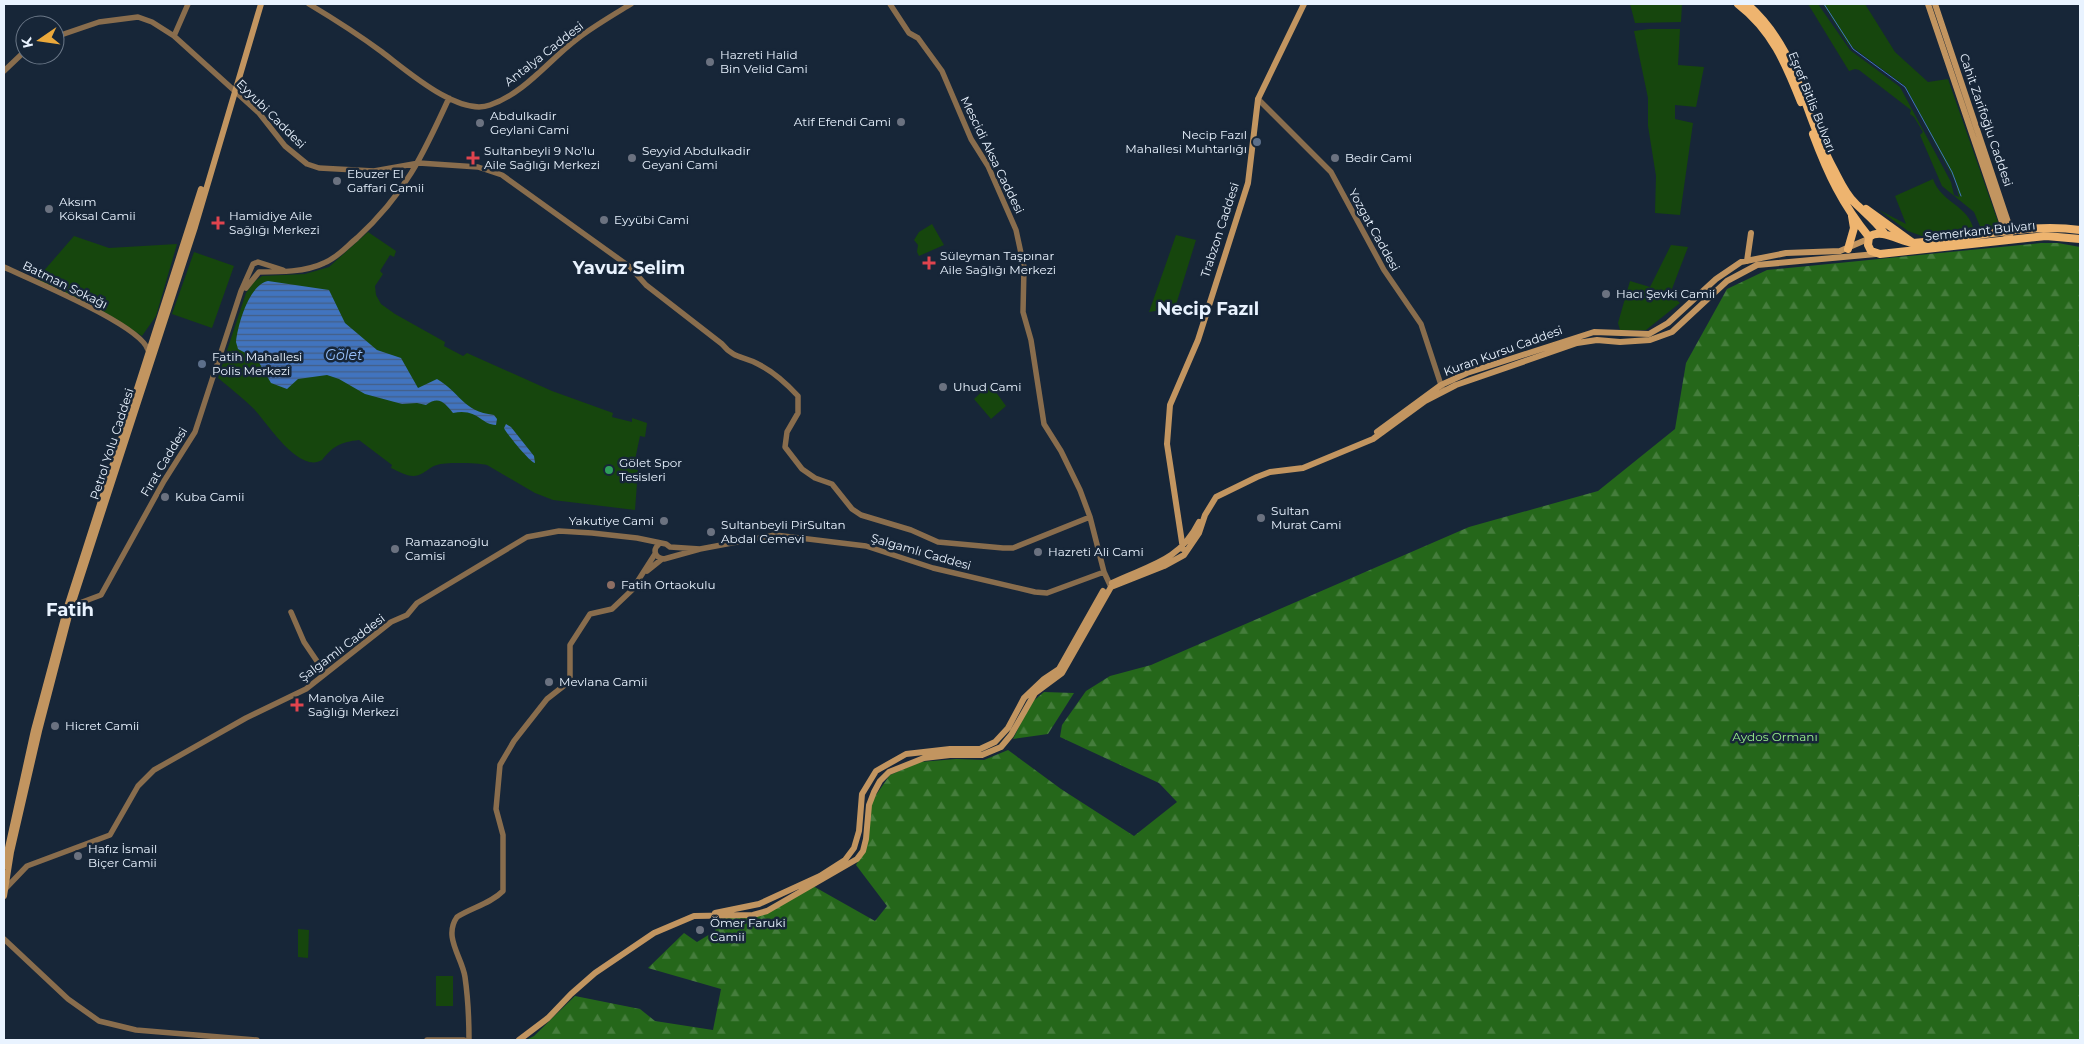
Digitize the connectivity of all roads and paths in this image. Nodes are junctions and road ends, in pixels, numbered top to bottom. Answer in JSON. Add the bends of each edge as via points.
{"nodes":[{"id":1,"x":188,"y":4,"type":"edge"},
{"id":2,"x":257,"y":4,"type":"edge"},
{"id":3,"x":261,"y":4,"type":"edge"},
{"id":4,"x":309,"y":4,"type":"edge"},
{"id":5,"x":631,"y":4,"type":"edge"},
{"id":6,"x":890,"y":4,"type":"edge"},
{"id":7,"x":1304,"y":4,"type":"edge"},
{"id":8,"x":1738,"y":4,"type":"edge"},
{"id":9,"x":1747,"y":4,"type":"edge"},
{"id":10,"x":1928,"y":4,"type":"edge"},
{"id":11,"x":1935,"y":4,"type":"edge"},
{"id":12,"x":65,"y":34,"type":"edge"},
{"id":13,"x":174,"y":36,"type":"junction"},
{"id":14,"x":15,"y":61,"type":"edge"},
{"id":15,"x":4,"y":71,"type":"edge"},
{"id":16,"x":1958,"y":81,"type":"junction"},
{"id":17,"x":233,"y":90,"type":"junction"},
{"id":18,"x":449,"y":98,"type":"junction"},
{"id":19,"x":1258,"y":99,"type":"junction"},
{"id":20,"x":419,"y":163,"type":"junction"},
{"id":21,"x":1990,"y":176,"type":"junction"},
{"id":22,"x":1854,"y":203,"type":"junction"},
{"id":23,"x":1852,"y":216,"type":"junction"},
{"id":24,"x":2080,"y":230,"type":"edge"},
{"id":25,"x":2011,"y":231,"type":"junction"},
{"id":26,"x":1751,"y":233,"type":"dead end"},
{"id":27,"x":1886,"y":235,"type":"junction"},
{"id":28,"x":2002,"y":236,"type":"junction"},
{"id":29,"x":1869,"y":238,"type":"junction"},
{"id":30,"x":2080,"y":239,"type":"edge"},
{"id":31,"x":1912,"y":243,"type":"junction"},
{"id":32,"x":1848,"y":249,"type":"junction"},
{"id":33,"x":1879,"y":253,"type":"junction"},
{"id":34,"x":1747,"y":260,"type":"junction"},
{"id":35,"x":260,"y":262,"type":"junction"},
{"id":36,"x":4,"y":266,"type":"edge"},
{"id":37,"x":252,"y":266,"type":"junction"},
{"id":38,"x":283,"y":270,"type":"junction"},
{"id":39,"x":259,"y":272,"type":"junction"},
{"id":40,"x":240,"y":298,"type":"junction"},
{"id":41,"x":158,"y":326,"type":"junction"},
{"id":42,"x":1596,"y":332,"type":"junction"},
{"id":43,"x":1614,"y":333,"type":"junction"},
{"id":44,"x":153,"y":335,"type":"junction"},
{"id":45,"x":142,"y":339,"type":"junction"},
{"id":46,"x":1597,"y":340,"type":"junction"},
{"id":47,"x":1611,"y":341,"type":"junction"},
{"id":48,"x":148,"y":350,"type":"junction"},
{"id":49,"x":1442,"y":388,"type":"junction"},
{"id":50,"x":1090,"y":517,"type":"junction"},
{"id":51,"x":643,"y":540,"type":"junction"},
{"id":52,"x":659,"y":544,"type":"junction"},
{"id":53,"x":670,"y":547,"type":"junction"},
{"id":54,"x":700,"y":549,"type":"junction"},
{"id":55,"x":1184,"y":551,"type":"junction"},
{"id":56,"x":655,"y":552,"type":"junction"},
{"id":57,"x":665,"y":558,"type":"junction"},
{"id":58,"x":646,"y":572,"type":"junction"},
{"id":59,"x":1104,"y":572,"type":"junction"},
{"id":60,"x":1111,"y":585,"type":"junction"},
{"id":61,"x":69,"y":607,"type":"junction"},
{"id":62,"x":291,"y":612,"type":"dead end"},
{"id":63,"x":325,"y":673,"type":"junction"},
{"id":64,"x":1022,"y":705,"type":"junction"},
{"id":65,"x":4,"y":866,"type":"edge"},
{"id":66,"x":6,"y":888,"type":"junction"},
{"id":67,"x":4,"y":896,"type":"edge"},
{"id":68,"x":709,"y":915,"type":"junction"},
{"id":69,"x":4,"y":939,"type":"edge"},
{"id":70,"x":257,"y":1040,"type":"edge"},
{"id":71,"x":427,"y":1040,"type":"edge"},
{"id":72,"x":464,"y":1040,"type":"edge"},
{"id":73,"x":469,"y":1040,"type":"edge"},
{"id":74,"x":519,"y":1040,"type":"edge"}],
"edges":[{"from":1,"to":13,"type":"street"},
{"from":2,"to":17,"type":"main road","name":"Petrol Yolu Caddesi"},
{"from":3,"to":17,"type":"main road","name":"Petrol Yolu Caddesi"},
{"from":4,"to":18,"type":"street","name":"Antalya Caddesi"},
{"from":5,"to":18,"type":"street","name":"Antalya Caddesi","via":[[576,39],[527,83],[490,106],[474,108]]},
{"from":6,"to":50,"type":"street","name":"Mescidi Aksa Caddesi","via":[[909,33],[918,38],[942,72],[1016,230],[1024,267],[1023,312],[1031,340],[1044,424],[1074,479]]},
{"from":7,"to":19,"type":"main road","name":"Trabzon Caddesi"},
{"from":8,"to":23,"type":"main road","name":"Eşref Bitlis Bulvarı","via":[[1759,22],[1781,54],[1831,181]]},
{"from":9,"to":22,"type":"main road","name":"Eşref Bitlis Bulvarı","via":[[1770,27],[1787,53],[1829,160]]},
{"from":10,"to":16,"type":"main road","name":"Cahit Zarifoğlu Caddesi"},
{"from":11,"to":16,"type":"main road","name":"Cahit Zarifoğlu Caddesi"},
{"from":12,"to":13,"type":"street","name":"Eyyubi Caddesi","via":[[99,22],[136,18],[152,22]]},
{"from":13,"to":17,"type":"street","name":"Eyyubi Caddesi"},
{"from":14,"to":15,"type":"street"},
{"from":16,"to":21,"type":"main road","name":"Cahit Zarifoğlu Caddesi"},
{"from":17,"to":20,"type":"street","name":"Eyyubi Caddesi","via":[[259,113],[285,146],[307,164],[319,168],[374,171]]},
{"from":17,"to":41,"type":"main road","name":"Petrol Yolu Caddesi"},
{"from":18,"to":20,"type":"street"},
{"from":19,"to":49,"type":"street","name":"Yozgat Caddesi","via":[[1331,172],[1384,270],[1421,324]]},
{"from":19,"to":55,"type":"main road","name":"Trabzon Caddesi","via":[[1248,183],[1198,340],[1170,405],[1167,444]]},
{"from":20,"to":38,"type":"street","via":[[393,202],[332,259],[314,267]]},
{"from":20,"to":50,"type":"street","name":"Eyyubi Caddesi","via":[[478,167],[502,175],[630,267],[646,285],[722,344],[730,354],[757,363],[784,380],[798,396],[798,413],[787,432],[785,447],[802,469],[832,484],[861,515],[938,542],[1003,548],[1013,548]]},
{"from":21,"to":25,"type":"main road","name":"Cahit Zarifoğlu Caddesi"},
{"from":21,"to":28,"type":"main road","name":"Cahit Zarifoğlu Caddesi","via":[[2002,222]]},
{"from":22,"to":27,"type":"main road"},
{"from":22,"to":31,"type":"main road","via":[[1876,215]]},
{"from":23,"to":29,"type":"main road","name":"Eşref Bitlis Bulvarı"},
{"from":23,"to":32,"type":"main road","via":[[1854,228]]},
{"from":24,"to":25,"type":"main road","name":"Semerkant Bulvarı"},
{"from":25,"to":28,"type":"main road","name":"Semerkant Bulvarı"},
{"from":26,"to":34,"type":"main road"},
{"from":27,"to":29,"type":"main road","via":[[1877,233]]},
{"from":27,"to":31,"type":"main road"},
{"from":27,"to":33,"type":"main road","via":[[1889,245]]},
{"from":28,"to":30,"type":"main road","name":"Semerkant Bulvarı","via":[[2072,236]]},
{"from":28,"to":31,"type":"main road"},
{"from":28,"to":33,"type":"main road","name":"Semerkant Bulvarı"},
{"from":29,"to":32,"type":"main road","name":"Kuran Kursu Caddesi"},
{"from":29,"to":33,"type":"main road","via":[[1869,248]]},
{"from":32,"to":34,"type":"main road","name":"Kuran Kursu Caddesi","via":[[1786,253]]},
{"from":33,"to":47,"type":"main road","name":"Kuran Kursu Caddesi","via":[[1757,265],[1727,281],[1672,332],[1650,340]]},
{"from":34,"to":43,"type":"main road","name":"Kuran Kursu Caddesi","via":[[1716,279],[1668,323],[1649,334]]},
{"from":35,"to":37,"type":"street"},
{"from":35,"to":38,"type":"street"},
{"from":35,"to":39,"type":"street","via":[[263,267]]},
{"from":36,"to":45,"type":"street","name":"Batman Sokağı","via":[[102,313]]},
{"from":37,"to":39,"type":"street","via":[[253,271]]},
{"from":37,"to":40,"type":"street"},
{"from":38,"to":39,"type":"street"},
{"from":39,"to":40,"type":"street"},
{"from":40,"to":61,"type":"street","name":"Fırat Caddesi","via":[[195,432],[164,480],[101,595]]},
{"from":41,"to":44,"type":"main road","name":"Petrol Yolu Caddesi"},
{"from":41,"to":61,"type":"main road","name":"Petrol Yolu Caddesi"},
{"from":42,"to":43,"type":"main road","name":"Kuran Kursu Caddesi"},
{"from":42,"to":46,"type":"main road","via":[[1594,337]]},
{"from":42,"to":49,"type":"main road","name":"Kuran Kursu Caddesi","via":[[1507,359]]},
{"from":43,"to":47,"type":"main road","via":[[1616,338]]},
{"from":44,"to":45,"type":"street"},
{"from":44,"to":48,"type":"main road","name":"Petrol Yolu Caddesi"},
{"from":45,"to":48,"type":"street"},
{"from":46,"to":47,"type":"main road","name":"Kuran Kursu Caddesi"},
{"from":46,"to":49,"type":"main road","name":"Kuran Kursu Caddesi","via":[[1577,343]]},
{"from":48,"to":61,"type":"main road","name":"Petrol Yolu Caddesi"},
{"from":49,"to":55,"type":"main road","name":"Kuran Kursu Caddesi","via":[[1372,436],[1303,464],[1268,469],[1222,489],[1208,503]]},
{"from":50,"to":59,"type":"street","name":"Mescidi Aksa Caddesi"},
{"from":51,"to":52,"type":"street","name":"Şalgamlı Caddesi"},
{"from":51,"to":56,"type":"street"},
{"from":51,"to":63,"type":"street","name":"Şalgamlı Caddesi","via":[[559,531],[527,537],[417,604],[407,615],[390,622]]},
{"from":52,"to":53,"type":"street","name":"Şalgamlı Caddesi"},
{"from":52,"to":56,"type":"street"},
{"from":53,"to":54,"type":"street","name":"Şalgamlı Caddesi"},
{"from":53,"to":57,"type":"street"},
{"from":54,"to":57,"type":"street","name":"Şalgamlı Caddesi"},
{"from":54,"to":59,"type":"street","name":"Şalgamlı Caddesi","via":[[755,537],[801,537],[866,546],[1018,590],[1047,593]]},
{"from":55,"to":60,"type":"main road","name":"Kuran Kursu Caddesi","via":[[1164,566]]},
{"from":56,"to":57,"type":"street"},
{"from":56,"to":58,"type":"street"},
{"from":57,"to":58,"type":"street"},
{"from":58,"to":73,"type":"street","via":[[612,609],[590,614],[570,645],[570,681],[547,698],[500,765],[496,809],[503,836],[503,891],[494,901],[457,917],[452,934],[465,975]]},
{"from":59,"to":60,"type":"street","name":"Mescidi Aksa Caddesi"},
{"from":60,"to":64,"type":"main road","via":[[1062,673]]},
{"from":61,"to":65,"type":"main road","name":"Petrol Yolu Caddesi","via":[[34,730]]},
{"from":61,"to":66,"type":"main road","name":"Petrol Yolu Caddesi","via":[[11,852]]},
{"from":62,"to":63,"type":"street","via":[[304,642]]},
{"from":63,"to":66,"type":"street","name":"Şalgamlı Caddesi","via":[[306,689],[246,718],[154,770],[138,786],[110,835],[27,866]]},
{"from":64,"to":68,"type":"main road","via":[[1008,728],[988,746],[906,754],[876,771],[862,794],[859,831],[854,848],[845,860],[759,904]]},
{"from":64,"to":68,"type":"main road","via":[[1011,735],[993,752],[924,758],[897,767],[885,775],[870,805],[863,850],[850,865],[767,911],[753,915]]},
{"from":66,"to":67,"type":"main road","name":"Petrol Yolu Caddesi"},
{"from":68,"to":74,"type":"main road","via":[[694,916],[648,936],[595,973],[548,1018]]},
{"from":69,"to":70,"type":"street","via":[[68,999],[99,1021],[136,1030]]},
{"from":71,"to":72,"type":"street"}]}
